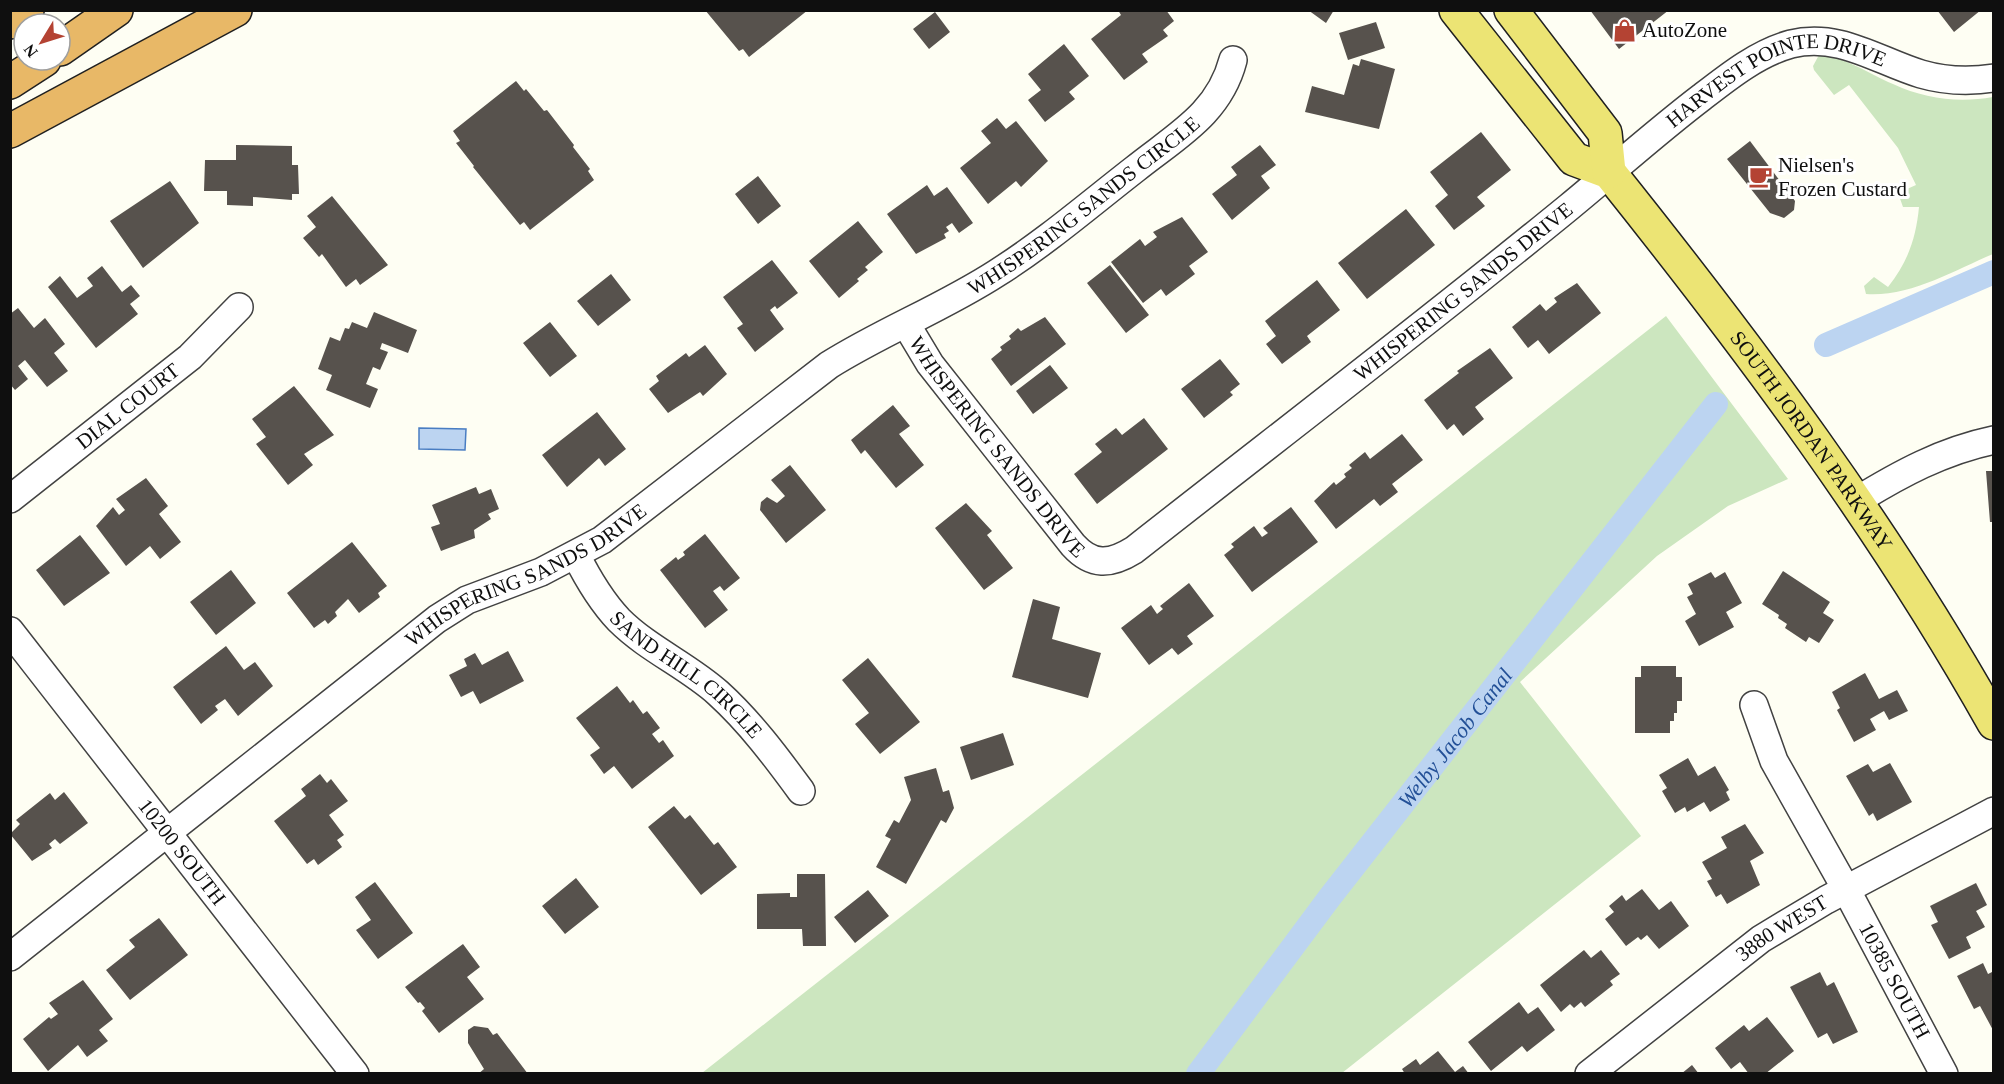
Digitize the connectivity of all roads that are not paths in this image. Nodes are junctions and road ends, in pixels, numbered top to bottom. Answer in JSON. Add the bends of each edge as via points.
{"nodes":[{"id":1,"x":27,"y":10,"type":"edge"},
{"id":2,"x":116,"y":10,"type":"edge"},
{"id":3,"x":235,"y":10,"type":"edge"},
{"id":4,"x":1456,"y":10,"type":"edge"},
{"id":5,"x":1511,"y":10,"type":"edge"},
{"id":6,"x":10,"y":22,"type":"edge"},
{"id":7,"x":72,"y":41,"type":"edge"},
{"id":8,"x":1233,"y":60,"type":"dead end"},
{"id":9,"x":25,"y":72,"type":"edge"},
{"id":10,"x":1994,"y":78,"type":"edge"},
{"id":11,"x":10,"y":82,"type":"edge"},
{"id":12,"x":10,"y":131,"type":"edge"},
{"id":13,"x":1609,"y":172,"type":"junction"},
{"id":14,"x":239,"y":307,"type":"dead end"},
{"id":15,"x":906,"y":324,"type":"junction"},
{"id":16,"x":1994,"y":440,"type":"edge"},
{"id":17,"x":10,"y":499,"type":"edge"},
{"id":18,"x":1856,"y":501,"type":"junction"},
{"id":19,"x":576,"y":555,"type":"junction"},
{"id":20,"x":10,"y":632,"type":"edge"},
{"id":21,"x":1754,"y":705,"type":"dead end"},
{"id":22,"x":1994,"y":723,"type":"edge"},
{"id":23,"x":801,"y":791,"type":"dead end"},
{"id":24,"x":1994,"y":811,"type":"edge"},
{"id":25,"x":167,"y":831,"type":"junction"},
{"id":26,"x":1846,"y":890,"type":"junction"},
{"id":27,"x":10,"y":957,"type":"edge"},
{"id":28,"x":355,"y":1074,"type":"edge"},
{"id":29,"x":1588,"y":1074,"type":"edge"},
{"id":30,"x":1944,"y":1074,"type":"edge"}],
"edges":[{"from":1,"to":6,"type":"highway"},
{"from":2,"to":7,"type":"highway"},
{"from":3,"to":12,"type":"highway"},
{"from":4,"to":13,"type":"main road","via":[[1574,159]]},
{"from":5,"to":13,"type":"main road","via":[[1605,133]]},
{"from":8,"to":15,"type":"street","name":"WHISPERING SANDS CIRCLE","via":[[1228,81],[1204,114],[1033,249]]},
{"from":9,"to":11,"type":"highway"},
{"from":10,"to":13,"type":"street","name":"HARVEST POINTE DRIVE","via":[[1937,78],[1840,43],[1791,44],[1737,70]]},
{"from":13,"to":15,"type":"street","name":"WHISPERING SANDS DRIVE","via":[[1134,550],[1111,562],[1089,560],[1073,544],[930,363]]},
{"from":13,"to":18,"type":"main road","name":"SOUTH JORDAN PARKWAY","via":[[1751,353]]},
{"from":14,"to":17,"type":"street","name":"DIAL COURT","via":[[190,357]]},
{"from":15,"to":19,"type":"street","name":"WHISPERING SANDS DRIVE","via":[[829,365],[626,523]]},
{"from":16,"to":18,"type":"street","via":[[1945,453]]},
{"from":18,"to":22,"type":"main road","name":"SOUTH JORDAN PARKWAY"},
{"from":19,"to":23,"type":"street","name":"SAND HILL CIRCLE","via":[[599,597],[620,620],[719,695],[758,735]]},
{"from":19,"to":25,"type":"street","name":"WHISPERING SANDS DRIVE","via":[[467,600],[437,619]]},
{"from":20,"to":25,"type":"street","name":"10200 SOUTH"},
{"from":21,"to":26,"type":"street","name":"10385 SOUTH","via":[[1774,761]]},
{"from":24,"to":26,"type":"street","name":"3880 WEST"},
{"from":25,"to":27,"type":"street","name":"WHISPERING SANDS DRIVE"},
{"from":25,"to":28,"type":"street","name":"10200 SOUTH"},
{"from":26,"to":29,"type":"street","name":"3880 WEST","via":[[1747,949]]},
{"from":26,"to":30,"type":"street","name":"10385 SOUTH"}]}
